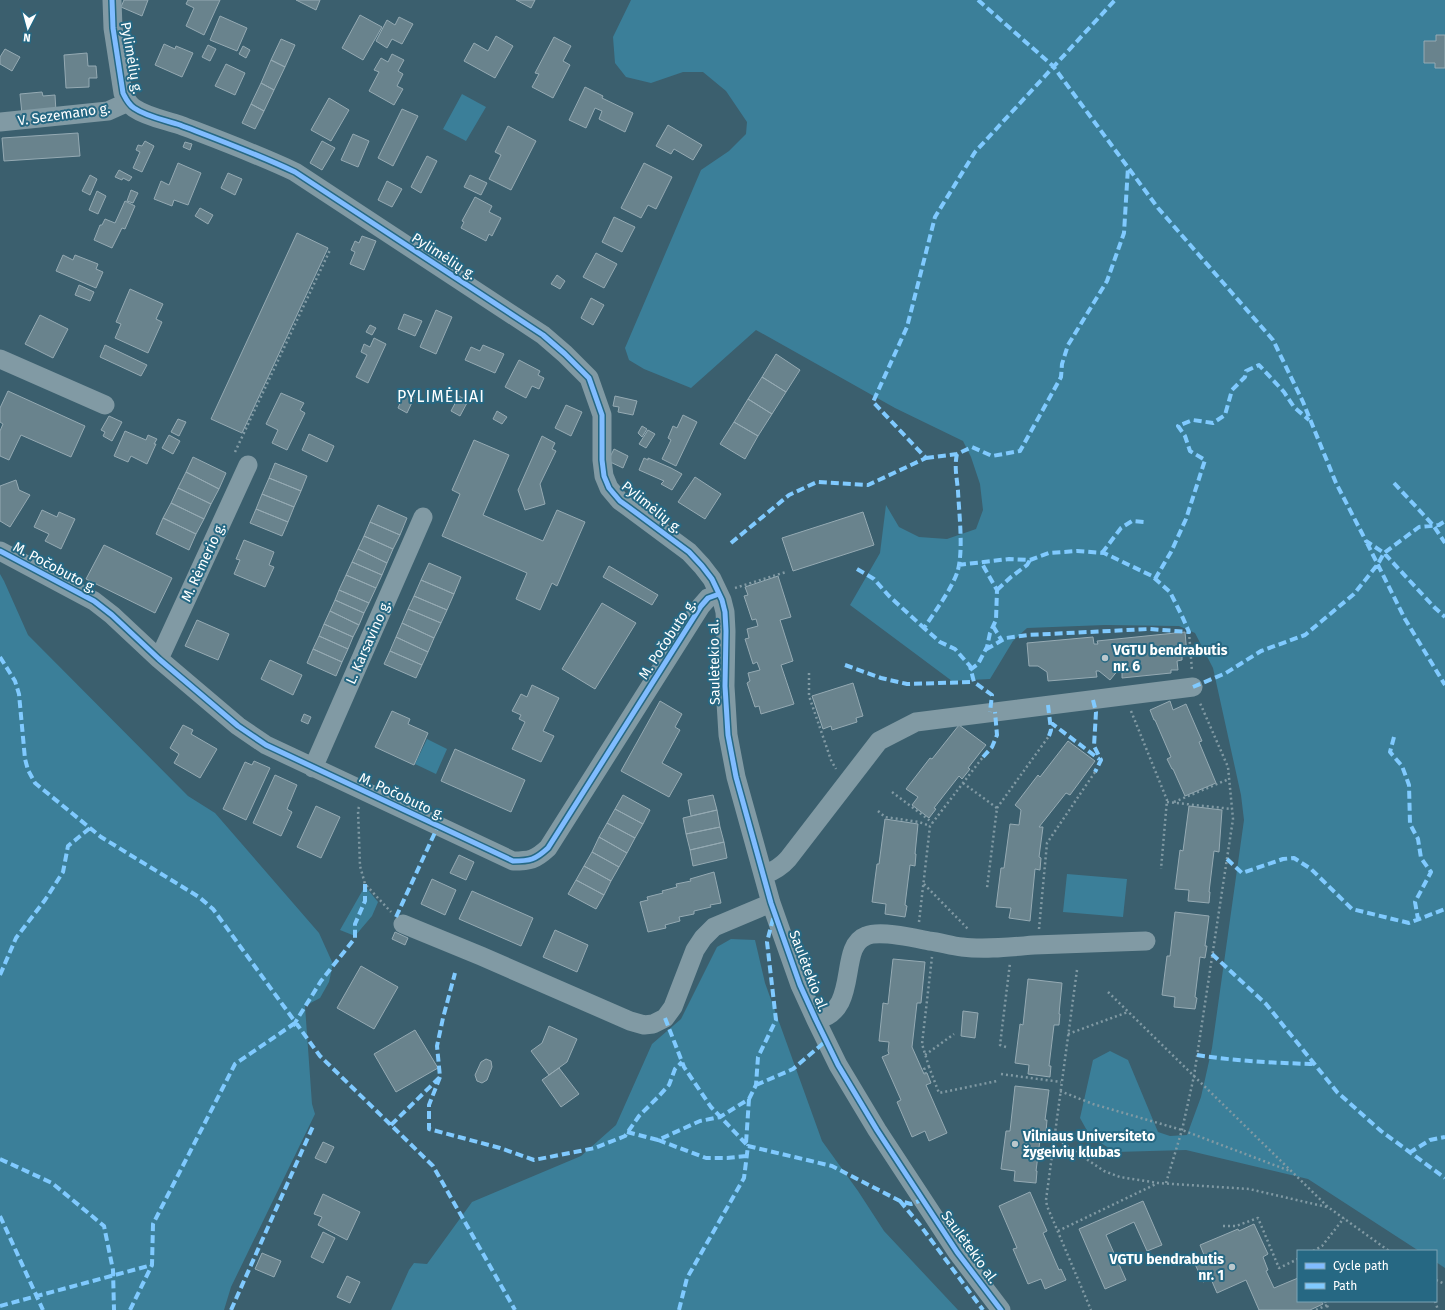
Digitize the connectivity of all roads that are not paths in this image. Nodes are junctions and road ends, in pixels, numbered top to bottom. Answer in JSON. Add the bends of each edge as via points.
{"nodes":[{"id":1,"x":112,"y":0,"type":"edge"},
{"id":2,"x":128,"y":102,"type":"junction"},
{"id":3,"x":0,"y":122,"type":"edge"},
{"id":4,"x":0,"y":359,"type":"edge"},
{"id":5,"x":105,"y":405,"type":"dead end"},
{"id":6,"x":240,"y":462,"type":"road end"},
{"id":7,"x":423,"y":517,"type":"dead end"},
{"id":8,"x":0,"y":551,"type":"edge"},
{"id":9,"x":719,"y":594,"type":"junction"},
{"id":10,"x":159,"y":659,"type":"junction"},
{"id":11,"x":1193,"y":687,"type":"road end"},
{"id":12,"x":314,"y":768,"type":"junction"},
{"id":13,"x":764,"y":875,"type":"junction"},
{"id":14,"x":771,"y":903,"type":"junction"},
{"id":15,"x":403,"y":924,"type":"road end"},
{"id":16,"x":1146,"y":941,"type":"dead end"},
{"id":17,"x":816,"y":1020,"type":"junction"},
{"id":18,"x":1001,"y":1310,"type":"edge"}],
"edges":[{"from":1,"to":2,"type":"street","name":"Pylimėlių g.","via":[[118,64],[123,93]]},
{"from":2,"to":3,"type":"street","name":"V. Sezemano g.","via":[[108,111]]},
{"from":2,"to":9,"type":"street","name":"Pylimėlių g.","via":[[142,112],[255,154],[295,172],[543,335],[589,378],[602,415],[602,460],[604,476],[610,488],[620,501],[690,552],[712,579]]},
{"from":4,"to":5,"type":"street"},
{"from":6,"to":10,"type":"street","name":"M. Rėmerio g."},
{"from":7,"to":12,"type":"street","name":"L. Karsavino g."},
{"from":8,"to":10,"type":"street","name":"M. Počobuto g.","via":[[94,601]]},
{"from":9,"to":12,"type":"street","name":"M. Počobuto g.","via":[[708,598],[701,606],[548,848],[538,857],[513,861]]},
{"from":9,"to":13,"type":"street","name":"Saulėtekio al.","via":[[725,612],[728,735],[736,777]]},
{"from":10,"to":12,"type":"street","name":"M. Počobuto g.","via":[[238,726],[266,745]]},
{"from":11,"to":13,"type":"street","via":[[916,722],[879,741],[788,859],[778,869]]},
{"from":13,"to":14,"type":"street","name":"Saulėtekio al."},
{"from":14,"to":15,"type":"street","via":[[714,927],[695,950],[673,1007],[665,1018],[644,1025]]},
{"from":14,"to":17,"type":"street","name":"Saulėtekio al.","via":[[788,953]]},
{"from":16,"to":17,"type":"street","via":[[962,947],[877,933],[865,936],[852,954],[842,999],[836,1009],[826,1018]]},
{"from":17,"to":18,"type":"street","name":"Saulėtekio al.","via":[[838,1065],[877,1130],[957,1252]]}]}
